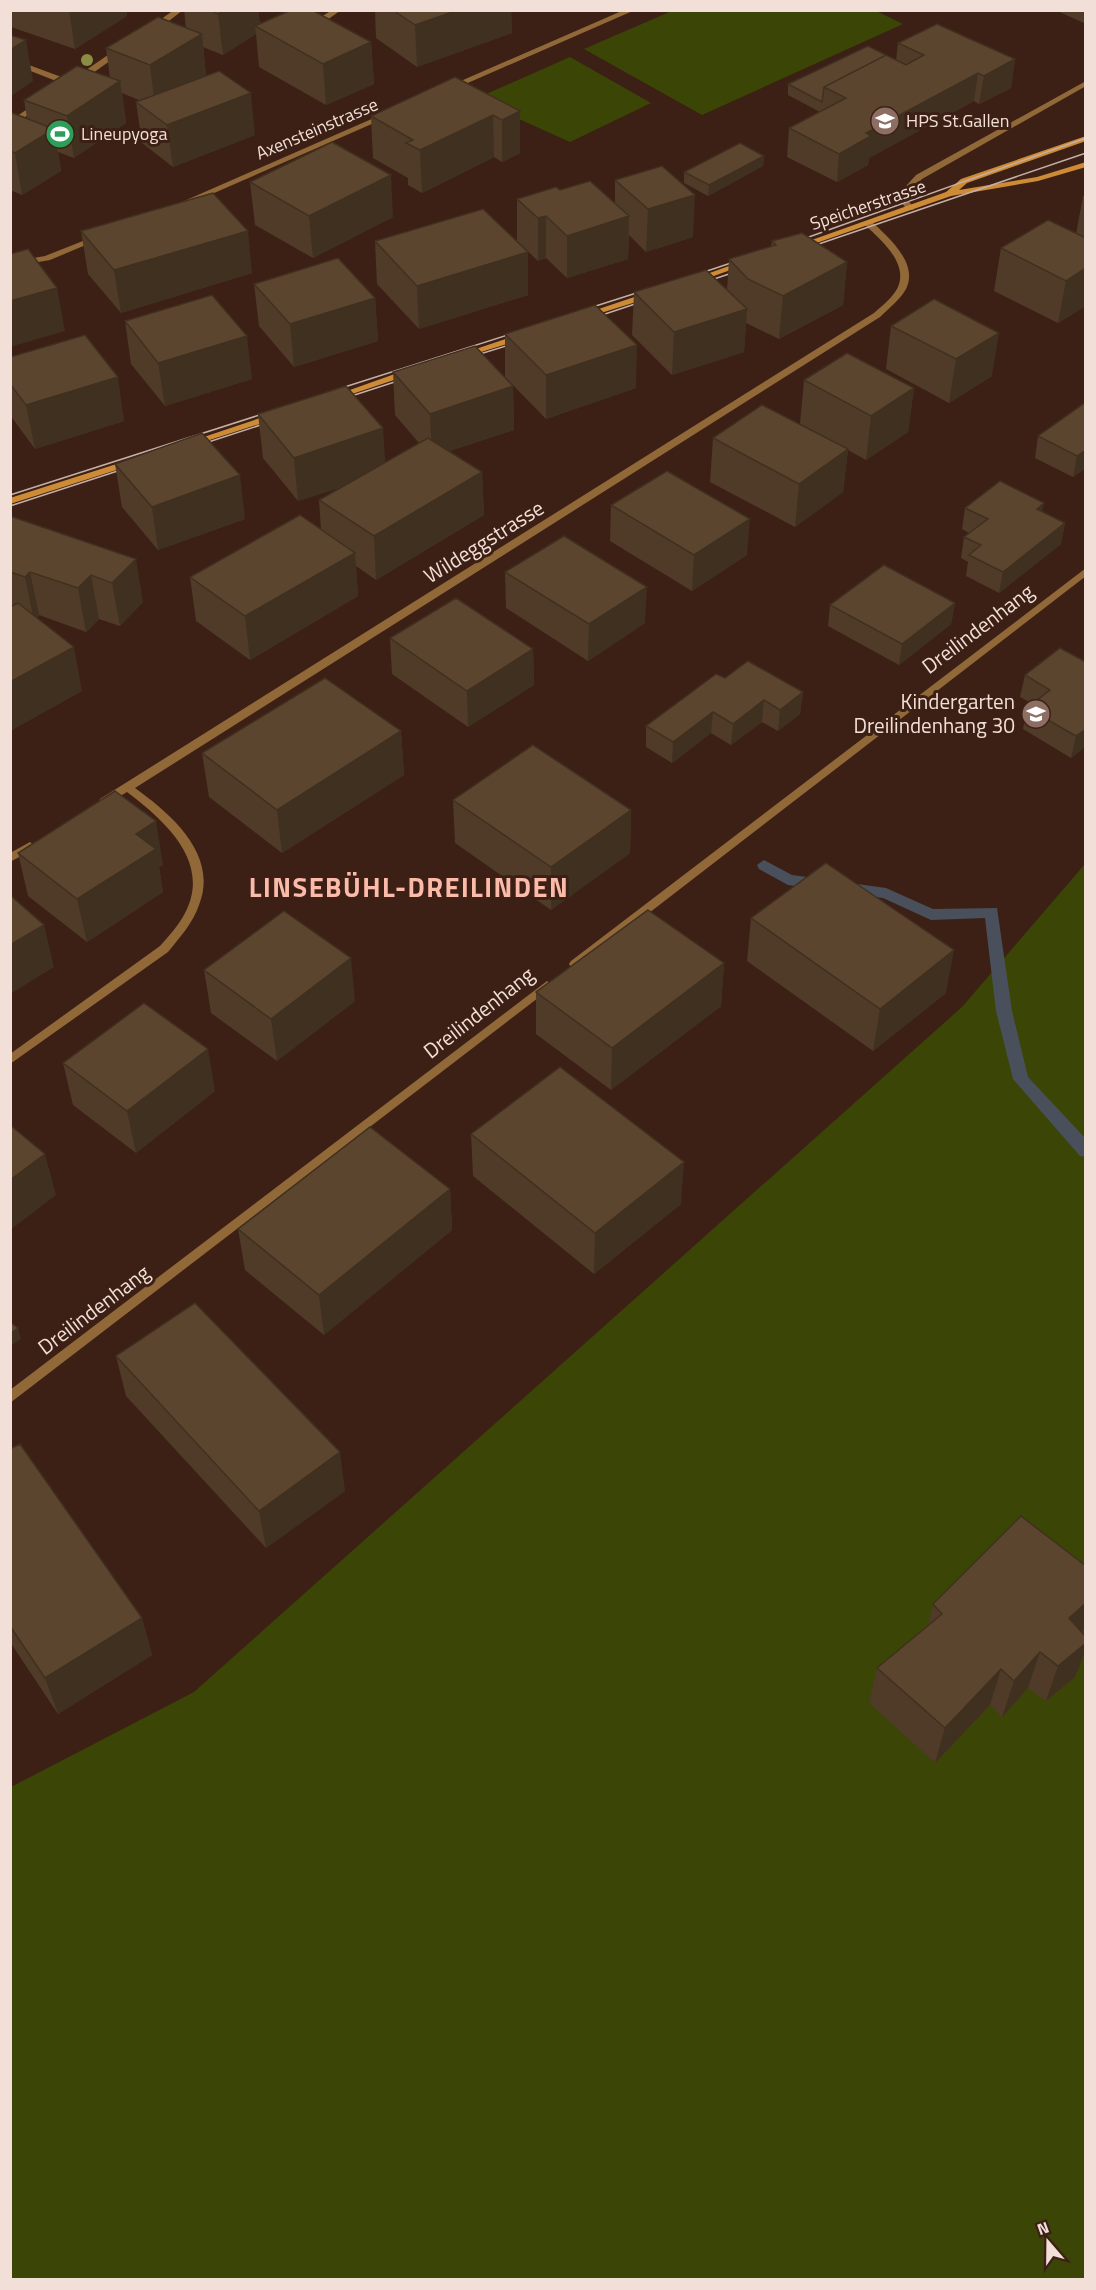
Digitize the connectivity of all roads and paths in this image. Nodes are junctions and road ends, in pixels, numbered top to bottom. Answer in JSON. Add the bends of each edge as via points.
{"nodes":[{"id":1,"x":180,"y":10,"type":"edge"},
{"id":2,"x":338,"y":10,"type":"edge"},
{"id":3,"x":633,"y":10,"type":"edge"},
{"id":4,"x":304,"y":31,"type":"edge"},
{"id":5,"x":141,"y":37,"type":"edge"},
{"id":6,"x":131,"y":44,"type":"edge"},
{"id":7,"x":10,"y":60,"type":"edge"},
{"id":8,"x":72,"y":84,"type":"junction"},
{"id":9,"x":1086,"y":84,"type":"edge"},
{"id":10,"x":63,"y":90,"type":"edge"},
{"id":11,"x":439,"y":92,"type":"edge"},
{"id":12,"x":45,"y":101,"type":"edge"},
{"id":13,"x":396,"y":111,"type":"edge"},
{"id":14,"x":10,"y":125,"type":"edge"},
{"id":15,"x":1086,"y":138,"type":"edge"},
{"id":16,"x":1086,"y":164,"type":"edge"},
{"id":17,"x":949,"y":194,"type":"junction"},
{"id":18,"x":175,"y":207,"type":"edge"},
{"id":19,"x":910,"y":208,"type":"junction"},
{"id":20,"x":868,"y":223,"type":"junction"},
{"id":21,"x":102,"y":237,"type":"edge"},
{"id":22,"x":794,"y":248,"type":"edge"},
{"id":23,"x":750,"y":262,"type":"edge"},
{"id":24,"x":10,"y":265,"type":"edge"},
{"id":25,"x":693,"y":281,"type":"edge"},
{"id":26,"x":659,"y":292,"type":"edge"},
{"id":27,"x":579,"y":317,"type":"edge"},
{"id":28,"x":534,"y":332,"type":"edge"},
{"id":29,"x":454,"y":358,"type":"edge"},
{"id":30,"x":420,"y":369,"type":"edge"},
{"id":31,"x":329,"y":398,"type":"edge"},
{"id":32,"x":284,"y":413,"type":"edge"},
{"id":33,"x":181,"y":446,"type":"edge"},
{"id":34,"x":136,"y":461,"type":"edge"},
{"id":35,"x":10,"y":501,"type":"edge"},
{"id":36,"x":1086,"y":571,"type":"edge"},
{"id":37,"x":128,"y":788,"type":"junction"},
{"id":38,"x":99,"y":805,"type":"edge"},
{"id":39,"x":40,"y":840,"type":"edge"},
{"id":40,"x":10,"y":858,"type":"edge"},
{"id":41,"x":10,"y":1060,"type":"edge"},
{"id":42,"x":10,"y":1398,"type":"edge"}],
"edges":[{"from":1,"to":5,"type":"street"},
{"from":2,"to":4,"type":"street"},
{"from":3,"to":11,"type":"street"},
{"from":6,"to":8,"type":"street"},
{"from":7,"to":8,"type":"street"},
{"from":8,"to":10,"type":"street"},
{"from":9,"to":19,"type":"street","via":[[919,177],[901,196]]},
{"from":12,"to":14,"type":"street"},
{"from":13,"to":18,"type":"street","name":"Axensteinstrasse"},
{"from":15,"to":17,"type":"main road","name":"Speicherstrasse","via":[[964,181]]},
{"from":16,"to":17,"type":"main road","name":"Speicherstrasse","via":[[1028,182]]},
{"from":17,"to":19,"type":"main road","name":"Speicherstrasse"},
{"from":19,"to":20,"type":"main road","name":"Speicherstrasse"},
{"from":20,"to":22,"type":"main road","name":"Speicherstrasse"},
{"from":20,"to":37,"type":"street","name":"Wildeggstrasse","via":[[896,253],[905,272],[904,284],[877,315]]},
{"from":21,"to":24,"type":"street","via":[[47,258]]},
{"from":23,"to":25,"type":"main road"},
{"from":26,"to":27,"type":"main road"},
{"from":28,"to":29,"type":"main road"},
{"from":30,"to":31,"type":"main road"},
{"from":32,"to":33,"type":"main road"},
{"from":34,"to":35,"type":"main road"},
{"from":36,"to":42,"type":"street","name":"Dreilindenhang"},
{"from":37,"to":38,"type":"street","name":"Wildeggstrasse"},
{"from":37,"to":41,"type":"street","via":[[166,819],[185,842],[198,868],[196,898],[183,925],[164,949]]},
{"from":39,"to":40,"type":"street"}]}
